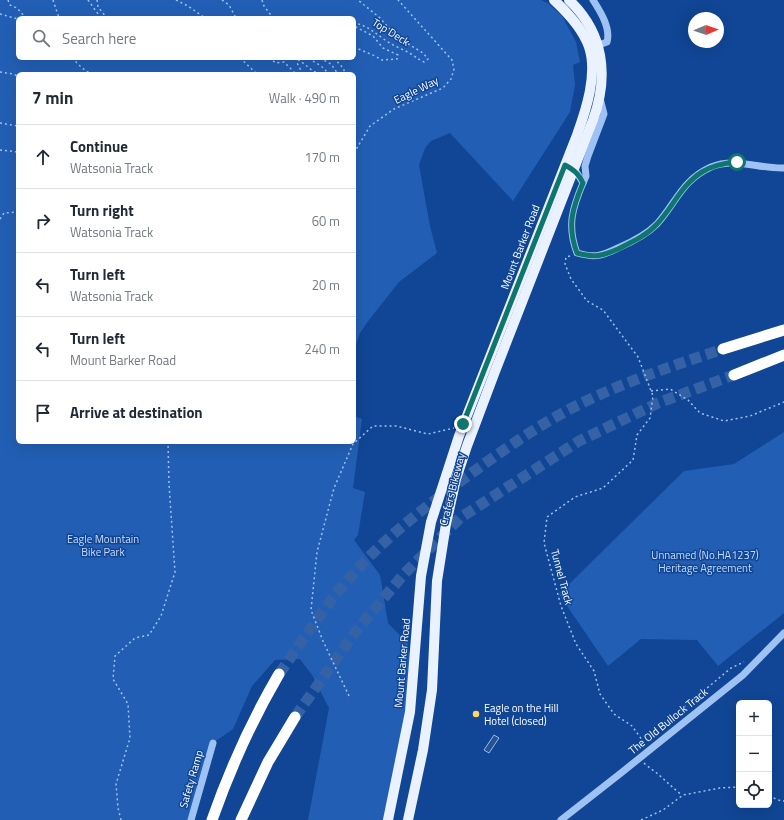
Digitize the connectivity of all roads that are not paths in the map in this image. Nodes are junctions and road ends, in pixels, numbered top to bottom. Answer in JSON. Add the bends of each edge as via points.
{"nodes":[{"id":1,"x":554,"y":0,"type":"edge"},
{"id":2,"x":569,"y":0,"type":"edge"},
{"id":3,"x":593,"y":0,"type":"edge"},
{"id":4,"x":594,"y":46,"type":"junction"},
{"id":5,"x":600,"y":98,"type":"junction"},
{"id":6,"x":570,"y":167,"type":"junction"},
{"id":7,"x":784,"y":168,"type":"edge"},
{"id":8,"x":583,"y":183,"type":"junction"},
{"id":9,"x":784,"y":330,"type":"edge"},
{"id":10,"x":723,"y":349,"type":"tunnel mouth"},
{"id":11,"x":784,"y":355,"type":"edge"},
{"id":12,"x":734,"y":374,"type":"tunnel mouth"},
{"id":13,"x":436,"y":508,"type":"junction"},
{"id":14,"x":448,"y":511,"type":"junction"},
{"id":15,"x":784,"y":633,"type":"edge"},
{"id":16,"x":279,"y":674,"type":"tunnel mouth"},
{"id":17,"x":295,"y":717,"type":"tunnel mouth"},
{"id":18,"x":213,"y":743,"type":"dead end"},
{"id":19,"x":404,"y":746,"type":"junction"},
{"id":20,"x":423,"y":750,"type":"junction"},
{"id":21,"x":191,"y":820,"type":"edge"},
{"id":22,"x":212,"y":820,"type":"edge"},
{"id":23,"x":241,"y":820,"type":"edge"},
{"id":24,"x":388,"y":820,"type":"edge"},
{"id":25,"x":408,"y":820,"type":"edge"},
{"id":26,"x":561,"y":820,"type":"edge"}],
"edges":[{"from":1,"to":4,"type":"main road","name":"Mount Barker Road"},
{"from":2,"to":4,"type":"main road","name":"Mount Barker Road","via":[[590,28]]},
{"from":3,"to":4,"type":"street","via":[[607,28],[608,36],[607,42]]},
{"from":4,"to":5,"type":"main road","name":"Mount Barker Road","via":[[602,75]]},
{"from":4,"to":6,"type":"main road","name":"Mount Barker Road","via":[[590,91]]},
{"from":5,"to":6,"type":"main road","name":"Mount Barker Road","via":[[594,120]]},
{"from":5,"to":8,"type":"street","via":[[604,114],[588,156]]},
{"from":6,"to":8,"type":"street","via":[[581,177]]},
{"from":6,"to":13,"type":"main road","name":"Mount Barker Road","via":[[463,424]]},
{"from":6,"to":14,"type":"main road","name":"Mount Barker Road","via":[[466,446]]},
{"from":7,"to":8,"type":"street","via":[[737,162],[710,167],[680,192],[648,233],[629,244],[589,257],[577,253],[571,218]]},
{"from":9,"to":10,"type":"highway"},
{"from":11,"to":12,"type":"highway"},
{"from":13,"to":14,"type":"main road"},
{"from":13,"to":19,"type":"main road","name":"Mount Barker Road","via":[[422,576],[413,685]]},
{"from":14,"to":20,"type":"main road","name":"Mount Barker Road","via":[[437,581],[432,690]]},
{"from":15,"to":26,"type":"street","name":"The Old Bullock Track","via":[[743,674]]},
{"from":16,"to":22,"type":"highway","via":[[241,744]]},
{"from":17,"to":23,"type":"highway","via":[[268,762]]},
{"from":18,"to":21,"type":"street","name":"Safety Ramp"},
{"from":19,"to":20,"type":"main road"},
{"from":19,"to":24,"type":"main road","name":"Mount Barker Road"},
{"from":20,"to":25,"type":"main road","name":"Mount Barker Road"}]}
